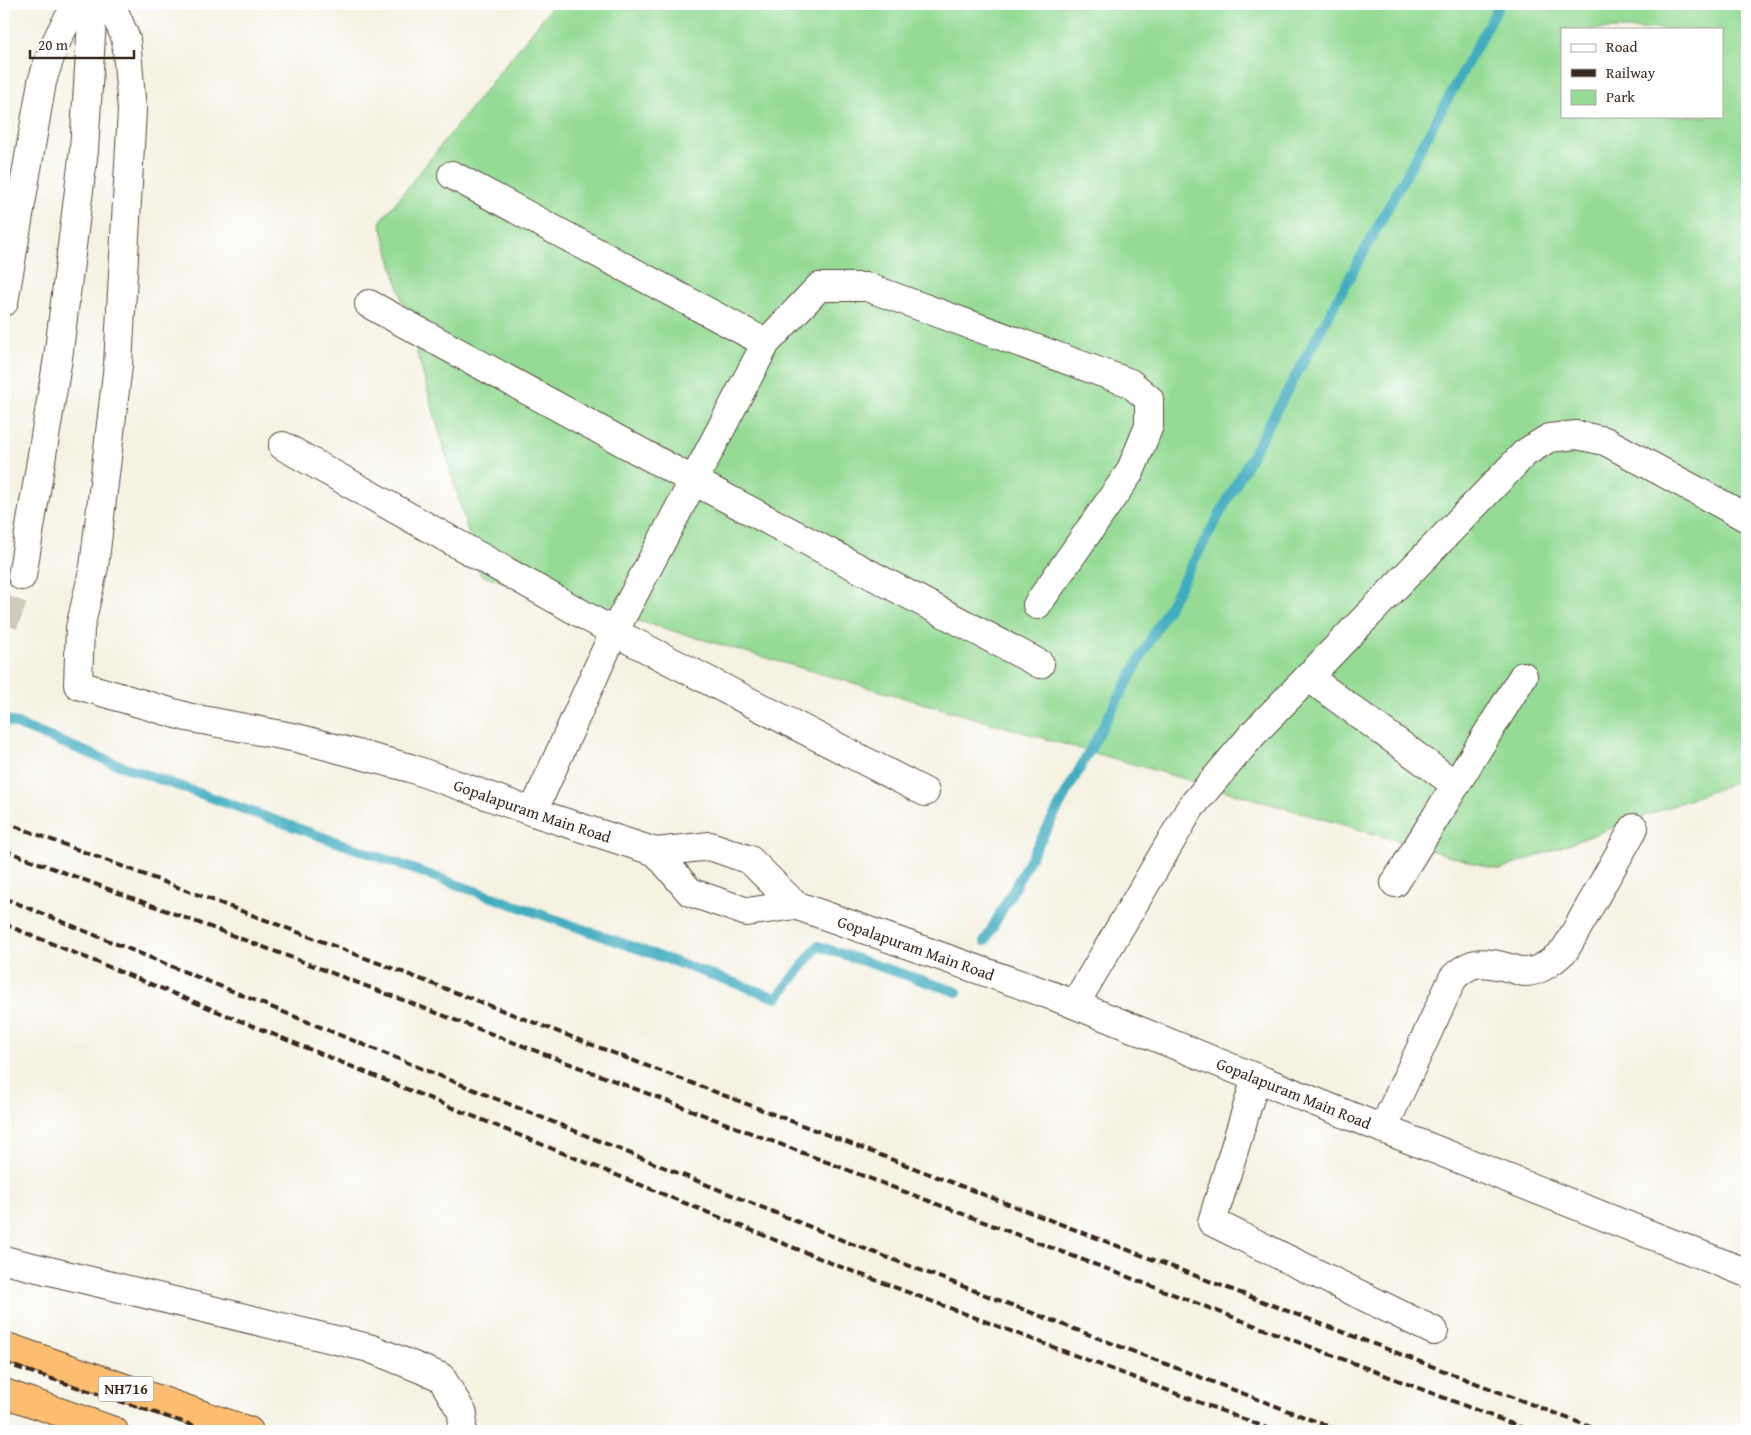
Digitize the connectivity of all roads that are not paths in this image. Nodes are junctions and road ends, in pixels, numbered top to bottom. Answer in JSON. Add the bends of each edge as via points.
{"nodes":[{"id":1,"x":79,"y":4,"type":"edge"},
{"id":2,"x":93,"y":4,"type":"edge"},
{"id":3,"x":111,"y":4,"type":"edge"},
{"id":4,"x":452,"y":175,"type":"dead end"},
{"id":5,"x":4,"y":302,"type":"edge"},
{"id":6,"x":369,"y":304,"type":"dead end"},
{"id":7,"x":766,"y":343,"type":"junction"},
{"id":8,"x":283,"y":446,"type":"dead end"},
{"id":9,"x":694,"y":481,"type":"junction"},
{"id":10,"x":1747,"y":518,"type":"edge"},
{"id":11,"x":22,"y":576,"type":"tunnel mouth"},
{"id":12,"x":1037,"y":604,"type":"dead end"},
{"id":13,"x":614,"y":632,"type":"junction"},
{"id":14,"x":1040,"y":664,"type":"dead end"},
{"id":15,"x":1523,"y":676,"type":"dead end"},
{"id":16,"x":1308,"y":677,"type":"junction"},
{"id":17,"x":1456,"y":784,"type":"junction"},
{"id":18,"x":925,"y":792,"type":"dead end"},
{"id":19,"x":533,"y":812,"type":"junction"},
{"id":20,"x":1634,"y":828,"type":"dead end"},
{"id":21,"x":656,"y":852,"type":"junction"},
{"id":22,"x":1395,"y":883,"type":"dead end"},
{"id":23,"x":795,"y":905,"type":"junction"},
{"id":24,"x":1075,"y":1004,"type":"junction"},
{"id":25,"x":1256,"y":1078,"type":"junction"},
{"id":26,"x":1383,"y":1129,"type":"junction"},
{"id":27,"x":4,"y":1260,"type":"edge"},
{"id":28,"x":1747,"y":1273,"type":"edge"},
{"id":29,"x":1434,"y":1331,"type":"dead end"},
{"id":30,"x":4,"y":1346,"type":"edge"},
{"id":31,"x":4,"y":1393,"type":"edge"},
{"id":32,"x":114,"y":1431,"type":"edge"},
{"id":33,"x":248,"y":1431,"type":"edge"},
{"id":34,"x":461,"y":1431,"type":"edge"}],
"edges":[{"from":1,"to":5,"type":"street","via":[[51,51],[42,82]]},
{"from":2,"to":11,"type":"street","via":[[84,150],[59,349]]},
{"from":3,"to":19,"type":"street","name":"Gopalapuram Main Road","via":[[126,39],[132,110],[118,365],[94,567],[80,628],[78,685],[187,717],[297,738],[410,768]]},
{"from":4,"to":7,"type":"street"},
{"from":6,"to":9,"type":"street"},
{"from":7,"to":9,"type":"street"},
{"from":7,"to":12,"type":"street","via":[[819,287],[867,287],[1130,383],[1149,400],[1149,426],[1130,472]]},
{"from":8,"to":13,"type":"street"},
{"from":9,"to":13,"type":"street"},
{"from":9,"to":14,"type":"street"},
{"from":10,"to":16,"type":"street","via":[[1605,441],[1577,435],[1550,438],[1526,453]]},
{"from":13,"to":18,"type":"street"},
{"from":13,"to":19,"type":"street"},
{"from":15,"to":17,"type":"street"},
{"from":16,"to":17,"type":"street"},
{"from":16,"to":24,"type":"street","via":[[1253,734],[1191,807]]},
{"from":17,"to":22,"type":"street"},
{"from":19,"to":21,"type":"street","name":"Gopalapuram Main Road"},
{"from":20,"to":26,"type":"street","via":[[1565,950],[1554,960],[1526,972],[1489,963],[1474,964],[1463,968],[1453,978]]},
{"from":21,"to":23,"type":"street","via":[[710,846],[750,860]]},
{"from":21,"to":23,"type":"street","name":"Gopalapuram Main Road","via":[[690,892],[747,912]]},
{"from":23,"to":24,"type":"street","name":"Gopalapuram Main Road"},
{"from":24,"to":25,"type":"street","name":"Gopalapuram Main Road"},
{"from":25,"to":26,"type":"street","name":"Gopalapuram Main Road"},
{"from":25,"to":29,"type":"street","via":[[1212,1222]]},
{"from":26,"to":28,"type":"street","name":"Gopalapuram Main Road"},
{"from":27,"to":34,"type":"street","via":[[369,1348],[441,1377],[463,1414]]},
{"from":30,"to":33,"type":"highway","number":"NH716"},
{"from":31,"to":32,"type":"highway","number":"NH716"}]}
